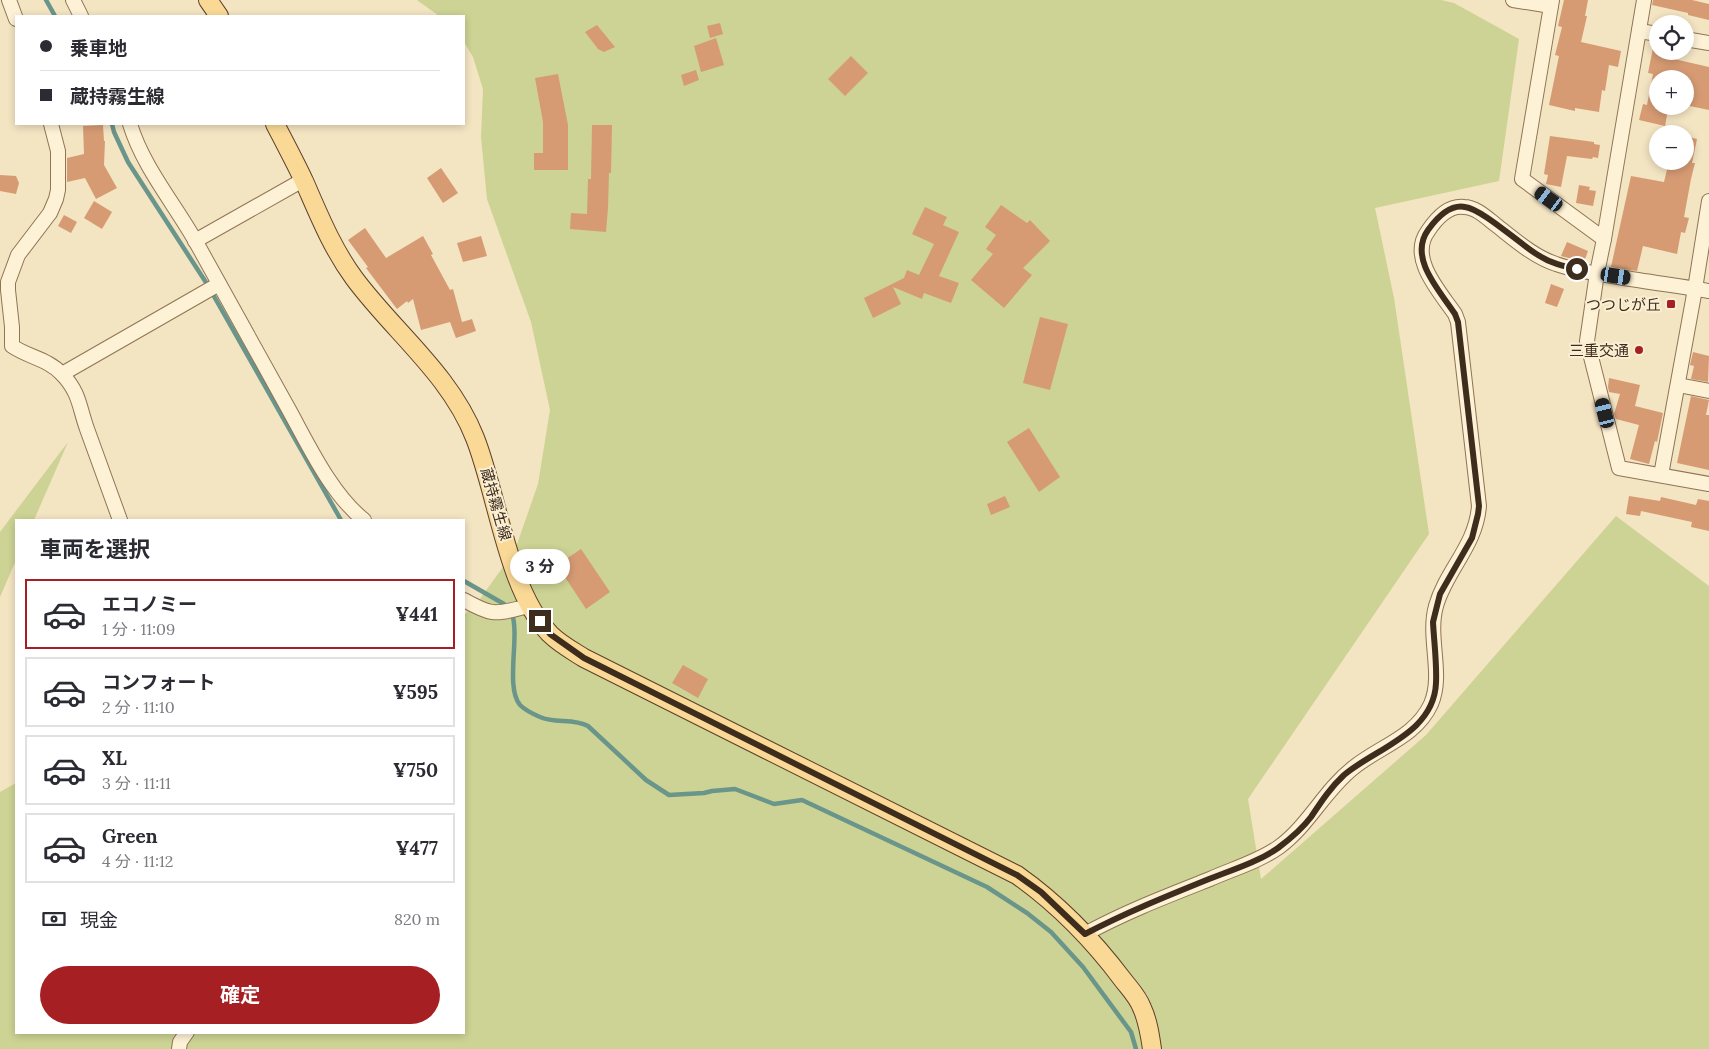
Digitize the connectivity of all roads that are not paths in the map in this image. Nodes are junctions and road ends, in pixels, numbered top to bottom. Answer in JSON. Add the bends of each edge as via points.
{"nodes":[{"id":1,"x":9,"y":0,"type":"edge"},
{"id":2,"x":73,"y":0,"type":"edge"},
{"id":3,"x":208,"y":0,"type":"edge"},
{"id":4,"x":1513,"y":0,"type":"edge"},
{"id":5,"x":1644,"y":0,"type":"edge"},
{"id":6,"x":1552,"y":3,"type":"edge"},
{"id":7,"x":80,"y":15,"type":"edge"},
{"id":8,"x":218,"y":15,"type":"edge"},
{"id":9,"x":15,"y":16,"type":"edge"},
{"id":10,"x":1639,"y":31,"type":"junction"},
{"id":11,"x":1649,"y":33,"type":"edge"},
{"id":12,"x":1694,"y":40,"type":"edge"},
{"id":13,"x":1709,"y":43,"type":"edge"},
{"id":14,"x":51,"y":125,"type":"edge"},
{"id":15,"x":130,"y":125,"type":"edge"},
{"id":16,"x":276,"y":125,"type":"edge"},
{"id":17,"x":303,"y":180,"type":"junction"},
{"id":18,"x":1709,"y":201,"type":"edge"},
{"id":19,"x":1604,"y":239,"type":"junction"},
{"id":20,"x":195,"y":240,"type":"junction"},
{"id":21,"x":1596,"y":273,"type":"junction"},
{"id":22,"x":212,"y":288,"type":"junction"},
{"id":23,"x":1702,"y":290,"type":"edge"},
{"id":24,"x":62,"y":374,"type":"junction"},
{"id":25,"x":1678,"y":385,"type":"junction"},
{"id":26,"x":1709,"y":391,"type":"edge"},
{"id":27,"x":1661,"y":475,"type":"junction"},
{"id":28,"x":1709,"y":484,"type":"edge"},
{"id":29,"x":120,"y":519,"type":"edge"},
{"id":30,"x":363,"y":519,"type":"edge"},
{"id":31,"x":465,"y":601,"type":"edge"},
{"id":32,"x":525,"y":607,"type":"junction"},
{"id":33,"x":1085,"y":934,"type":"junction"},
{"id":34,"x":186,"y":1034,"type":"edge"},
{"id":35,"x":179,"y":1049,"type":"edge"},
{"id":36,"x":1152,"y":1049,"type":"edge"}],
"edges":[{"from":1,"to":9,"type":"street"},
{"from":2,"to":7,"type":"street"},
{"from":3,"to":8,"type":"main road"},
{"from":4,"to":6,"type":"street"},
{"from":5,"to":10,"type":"street"},
{"from":6,"to":19,"type":"street","via":[[1522,179]]},
{"from":10,"to":11,"type":"street"},
{"from":10,"to":19,"type":"street"},
{"from":12,"to":13,"type":"street"},
{"from":14,"to":24,"type":"street","via":[[58,152],[56,199],[41,226],[18,255],[8,290],[12,346],[47,362]]},
{"from":15,"to":20,"type":"street","via":[[149,166]]},
{"from":16,"to":17,"type":"main road","name":"蔵持霧生線"},
{"from":17,"to":20,"type":"street"},
{"from":17,"to":32,"type":"main road","name":"蔵持霧生線","via":[[327,235],[353,277],[433,368],[474,435]]},
{"from":18,"to":23,"type":"street"},
{"from":19,"to":21,"type":"street"},
{"from":20,"to":22,"type":"street"},
{"from":21,"to":23,"type":"street"},
{"from":21,"to":27,"type":"street","via":[[1587,341],[1619,468]]},
{"from":21,"to":33,"type":"street","via":[[1550,262],[1482,214],[1465,206],[1446,211],[1429,228],[1421,244],[1422,259],[1458,322],[1479,506],[1472,538],[1440,594],[1434,613],[1436,682],[1431,703],[1412,730],[1342,777],[1300,830],[1274,850],[1110,920]]},
{"from":22,"to":24,"type":"street"},
{"from":22,"to":30,"type":"street","via":[[322,468],[352,510]]},
{"from":23,"to":25,"type":"street"},
{"from":24,"to":29,"type":"street","via":[[80,401]]},
{"from":25,"to":26,"type":"street"},
{"from":25,"to":27,"type":"street"},
{"from":27,"to":28,"type":"street"},
{"from":31,"to":32,"type":"street","via":[[498,614]]},
{"from":32,"to":33,"type":"main road","name":"蔵持霧生線","via":[[550,634],[584,658],[1017,875],[1041,892]]},
{"from":33,"to":36,"type":"main road","name":"蔵持霧生線","via":[[1137,998],[1147,1020]]},
{"from":34,"to":35,"type":"street"}]}
